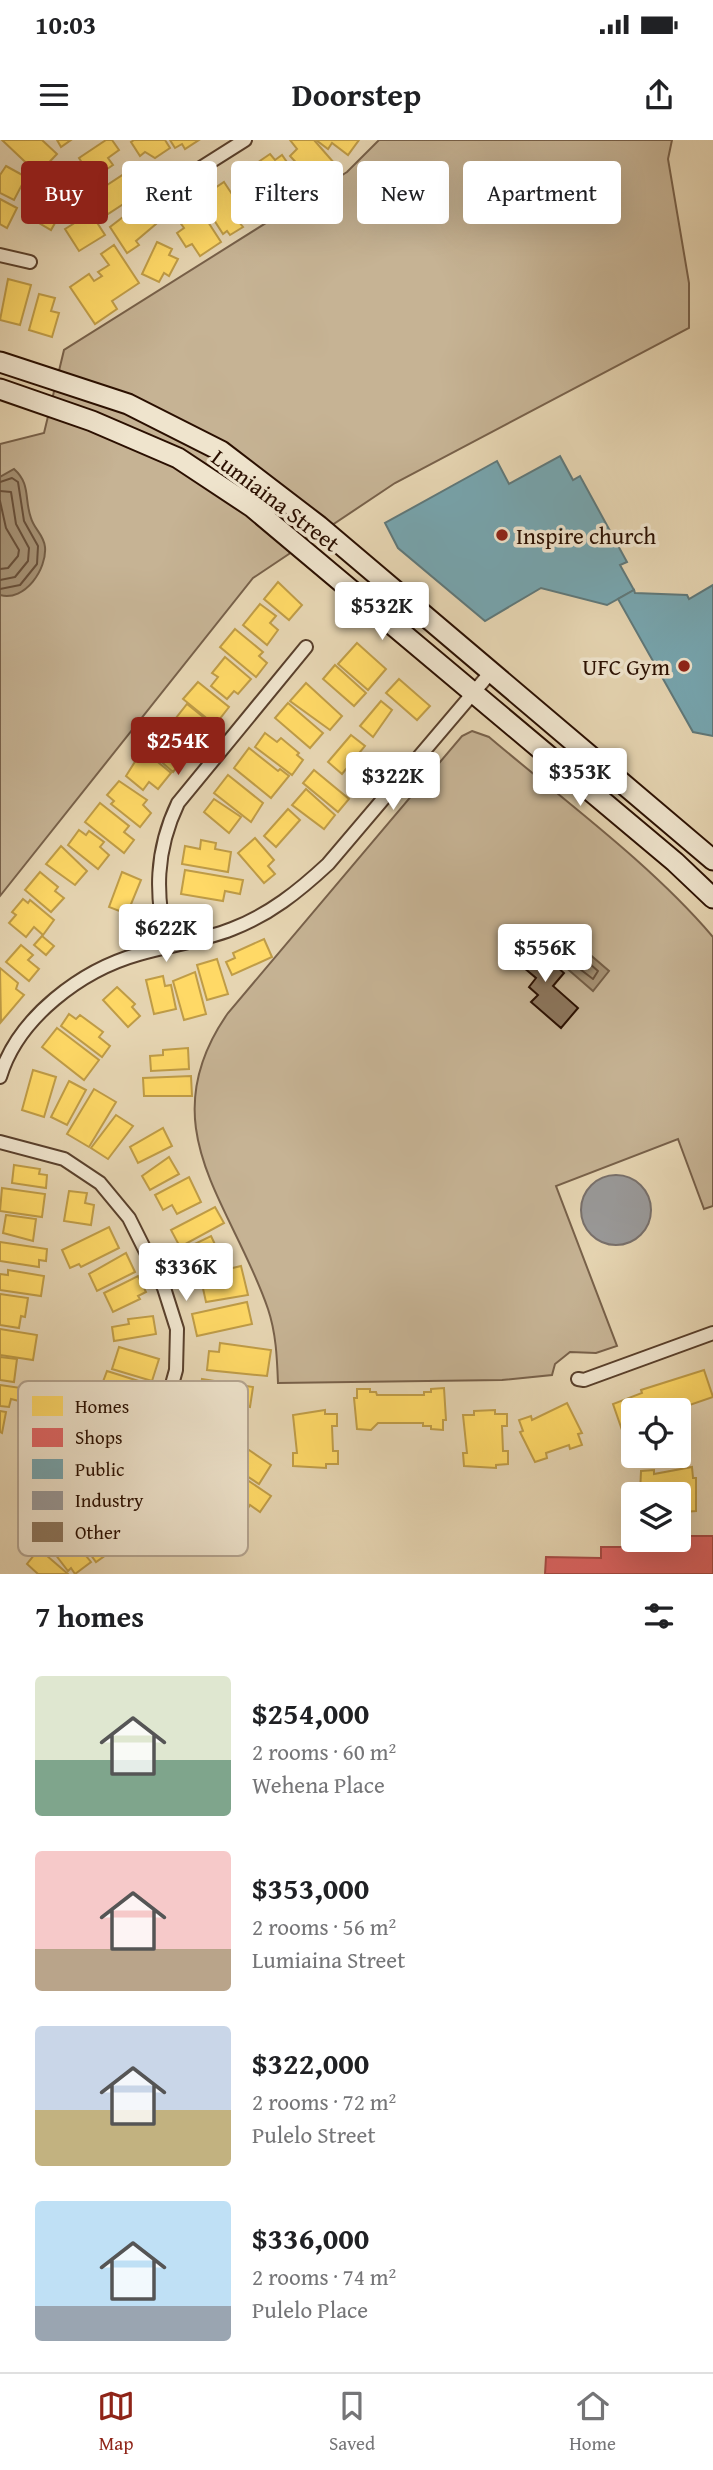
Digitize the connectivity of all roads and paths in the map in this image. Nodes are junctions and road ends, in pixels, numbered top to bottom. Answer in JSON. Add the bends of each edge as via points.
{"nodes":[{"id":1,"x":245,"y":140,"type":"edge"},
{"id":2,"x":212,"y":161,"type":"edge"},
{"id":3,"x":0,"y":255,"type":"edge"},
{"id":4,"x":30,"y":262,"type":"dead end"},
{"id":5,"x":0,"y":362,"type":"edge"},
{"id":6,"x":0,"y":389,"type":"edge"},
{"id":7,"x":306,"y":647,"type":"dead end"},
{"id":8,"x":491,"y":672,"type":"junction"},
{"id":9,"x":473,"y":692,"type":"junction"},
{"id":10,"x":713,"y":860,"type":"edge"},
{"id":11,"x":713,"y":898,"type":"edge"},
{"id":12,"x":167,"y":946,"type":"junction"},
{"id":13,"x":0,"y":1076,"type":"edge"},
{"id":14,"x":0,"y":1142,"type":"edge"},
{"id":15,"x":713,"y":1333,"type":"edge"},
{"id":16,"x":578,"y":1379,"type":"dead end"},
{"id":17,"x":172,"y":1381,"type":"edge"}],
"edges":[{"from":1,"to":2,"type":"street"},
{"from":3,"to":4,"type":"street"},
{"from":5,"to":8,"type":"main road","name":"Lumiaina Street","via":[[128,404],[220,450],[319,526]]},
{"from":6,"to":9,"type":"main road","name":"Lumiaina Street","via":[[178,458],[252,507]]},
{"from":7,"to":12,"type":"street","via":[[178,803],[169,822],[158,871]]},
{"from":8,"to":9,"type":"street"},
{"from":8,"to":10,"type":"main road","name":"Lumiaina Street"},
{"from":9,"to":11,"type":"main road","name":"Lumiaina Street"},
{"from":9,"to":12,"type":"street","via":[[306,884],[282,903],[234,928]]},
{"from":12,"to":13,"type":"street","via":[[98,971],[52,1002],[23,1034]]},
{"from":14,"to":17,"type":"street","via":[[64,1159],[100,1183],[129,1218],[164,1288],[177,1329]]},
{"from":15,"to":16,"type":"street"}]}
